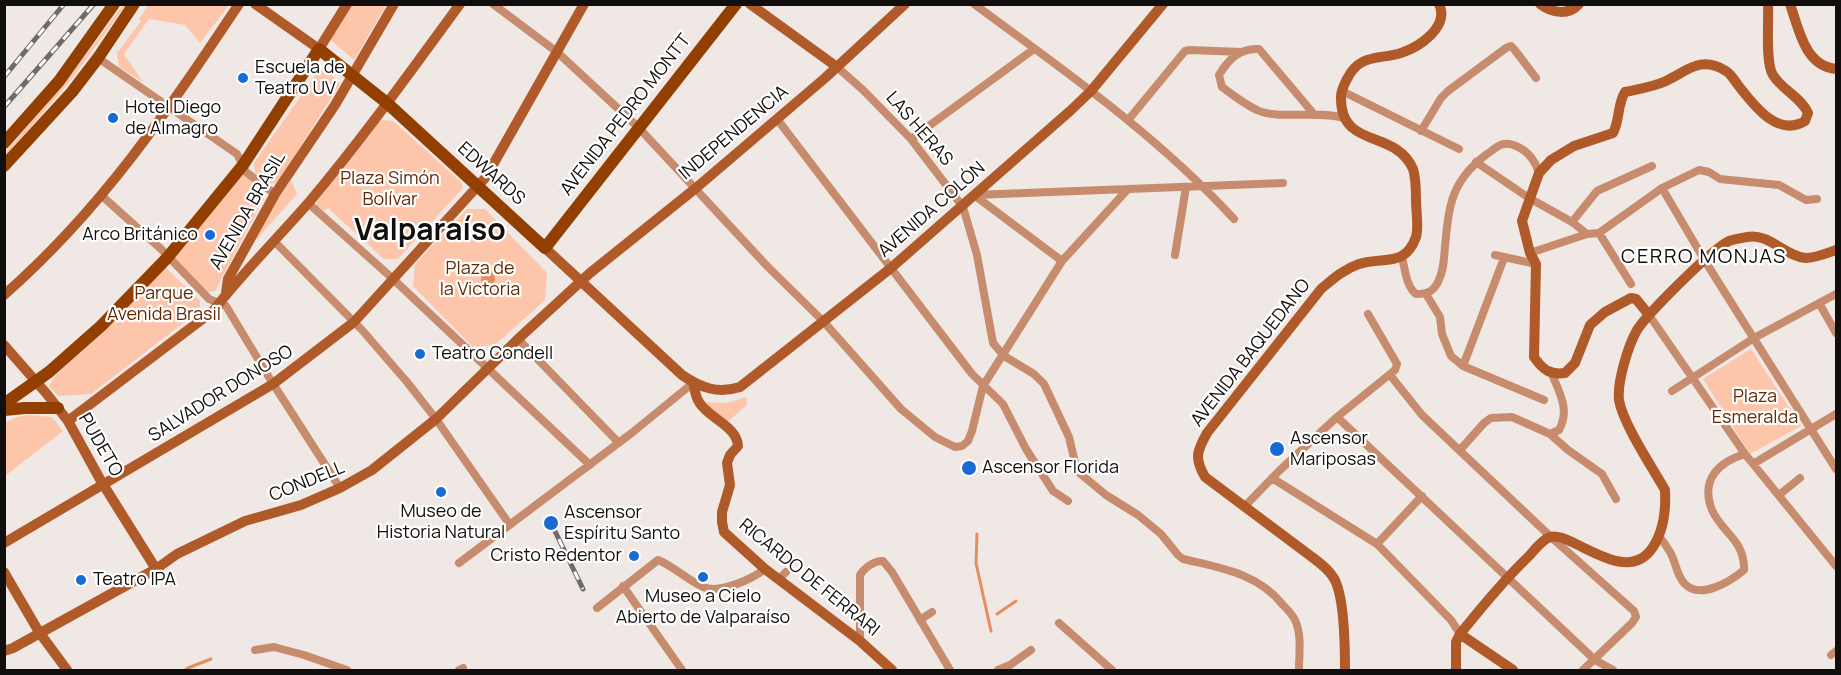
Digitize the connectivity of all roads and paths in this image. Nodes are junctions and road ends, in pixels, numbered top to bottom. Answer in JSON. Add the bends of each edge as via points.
{"nodes":[{"id":1,"x":114,"y":4,"type":"edge"},
{"id":2,"x":134,"y":4,"type":"edge"},
{"id":3,"x":239,"y":4,"type":"edge"},
{"id":4,"x":255,"y":4,"type":"edge"},
{"id":5,"x":347,"y":4,"type":"edge"},
{"id":6,"x":394,"y":4,"type":"edge"},
{"id":7,"x":460,"y":4,"type":"edge"},
{"id":8,"x":493,"y":4,"type":"edge"},
{"id":9,"x":585,"y":4,"type":"edge"},
{"id":10,"x":736,"y":4,"type":"edge"},
{"id":11,"x":750,"y":4,"type":"edge"},
{"id":12,"x":905,"y":4,"type":"edge"},
{"id":13,"x":974,"y":4,"type":"edge"},
{"id":14,"x":1163,"y":4,"type":"edge"},
{"id":15,"x":1439,"y":4,"type":"edge"},
{"id":16,"x":1540,"y":4,"type":"edge"},
{"id":17,"x":1579,"y":4,"type":"edge"},
{"id":18,"x":1768,"y":4,"type":"edge"},
{"id":19,"x":1790,"y":4,"type":"edge"},
{"id":20,"x":319,"y":49,"type":"junction"},
{"id":21,"x":1034,"y":49,"type":"junction"},
{"id":22,"x":557,"y":52,"type":"junction"},
{"id":23,"x":1245,"y":52,"type":"junction"},
{"id":24,"x":98,"y":58,"type":"junction"},
{"id":25,"x":837,"y":67,"type":"junction"},
{"id":26,"x":1836,"y":69,"type":"edge"},
{"id":27,"x":353,"y":75,"type":"junction"},
{"id":28,"x":1536,"y":78,"type":"dead end"},
{"id":29,"x":1091,"y":91,"type":"junction"},
{"id":30,"x":1342,"y":91,"type":"junction"},
{"id":31,"x":387,"y":103,"type":"junction"},
{"id":32,"x":170,"y":107,"type":"junction"},
{"id":33,"x":1313,"y":113,"type":"junction"},
{"id":34,"x":1344,"y":117,"type":"junction"},
{"id":35,"x":777,"y":119,"type":"junction"},
{"id":36,"x":1129,"y":119,"type":"junction"},
{"id":37,"x":639,"y":128,"type":"junction"},
{"id":38,"x":1421,"y":131,"type":"junction"},
{"id":39,"x":911,"y":139,"type":"junction"},
{"id":40,"x":4,"y":143,"type":"edge"},
{"id":41,"x":1459,"y":149,"type":"dead end"},
{"id":42,"x":1476,"y":162,"type":"junction"},
{"id":43,"x":243,"y":165,"type":"junction"},
{"id":44,"x":4,"y":166,"type":"edge"},
{"id":45,"x":1652,"y":166,"type":"dead end"},
{"id":46,"x":1539,"y":172,"type":"junction"},
{"id":47,"x":1282,"y":183,"type":"dead end"},
{"id":48,"x":478,"y":186,"type":"junction"},
{"id":49,"x":1204,"y":186,"type":"junction"},
{"id":50,"x":1186,"y":187,"type":"junction"},
{"id":51,"x":696,"y":188,"type":"junction"},
{"id":52,"x":1662,"y":188,"type":"junction"},
{"id":53,"x":1128,"y":189,"type":"junction"},
{"id":54,"x":275,"y":194,"type":"junction"},
{"id":55,"x":974,"y":195,"type":"junction"},
{"id":56,"x":102,"y":196,"type":"junction"},
{"id":57,"x":1530,"y":198,"type":"junction"},
{"id":58,"x":1817,"y":199,"type":"dead end"},
{"id":59,"x":308,"y":203,"type":"junction"},
{"id":60,"x":963,"y":207,"type":"junction"},
{"id":61,"x":1234,"y":219,"type":"dead end"},
{"id":62,"x":1572,"y":222,"type":"junction"},
{"id":63,"x":1599,"y":233,"type":"junction"},
{"id":64,"x":1587,"y":234,"type":"junction"},
{"id":65,"x":274,"y":242,"type":"junction"},
{"id":66,"x":545,"y":248,"type":"junction"},
{"id":67,"x":1836,"y":250,"type":"edge"},
{"id":68,"x":1530,"y":253,"type":"junction"},
{"id":69,"x":1175,"y":255,"type":"dead end"},
{"id":70,"x":1495,"y":255,"type":"dead end"},
{"id":71,"x":1402,"y":257,"type":"junction"},
{"id":72,"x":167,"y":258,"type":"junction"},
{"id":73,"x":1504,"y":258,"type":"junction"},
{"id":74,"x":1062,"y":261,"type":"junction"},
{"id":75,"x":1704,"y":261,"type":"junction"},
{"id":76,"x":1536,"y":264,"type":"junction"},
{"id":77,"x":891,"y":268,"type":"junction"},
{"id":78,"x":392,"y":278,"type":"junction"},
{"id":79,"x":580,"y":282,"type":"junction"},
{"id":80,"x":1631,"y":284,"type":"dead end"},
{"id":81,"x":226,"y":294,"type":"junction"},
{"id":82,"x":1426,"y":294,"type":"junction"},
{"id":83,"x":1836,"y":294,"type":"edge"},
{"id":84,"x":4,"y":295,"type":"edge"},
{"id":85,"x":219,"y":303,"type":"junction"},
{"id":86,"x":1819,"y":303,"type":"junction"},
{"id":87,"x":1368,"y":314,"type":"dead end"},
{"id":88,"x":1649,"y":315,"type":"junction"},
{"id":89,"x":823,"y":321,"type":"junction"},
{"id":90,"x":354,"y":322,"type":"junction"},
{"id":91,"x":1836,"y":333,"type":"edge"},
{"id":92,"x":1754,"y":338,"type":"junction"},
{"id":93,"x":518,"y":339,"type":"junction"},
{"id":94,"x":4,"y":345,"type":"edge"},
{"id":95,"x":1004,"y":356,"type":"junction"},
{"id":96,"x":1463,"y":366,"type":"junction"},
{"id":97,"x":488,"y":368,"type":"junction"},
{"id":98,"x":1552,"y":374,"type":"junction"},
{"id":99,"x":1390,"y":375,"type":"junction"},
{"id":100,"x":1690,"y":377,"type":"junction"},
{"id":101,"x":37,"y":382,"type":"junction"},
{"id":102,"x":693,"y":383,"type":"junction"},
{"id":103,"x":273,"y":384,"type":"junction"},
{"id":104,"x":983,"y":386,"type":"junction"},
{"id":105,"x":1672,"y":391,"type":"dead end"},
{"id":106,"x":1544,"y":400,"type":"dead end"},
{"id":107,"x":4,"y":404,"type":"edge"},
{"id":108,"x":58,"y":408,"type":"junction"},
{"id":109,"x":4,"y":410,"type":"edge"},
{"id":110,"x":1836,"y":414,"type":"edge"},
{"id":111,"x":1337,"y":417,"type":"junction"},
{"id":112,"x":436,"y":419,"type":"junction"},
{"id":113,"x":68,"y":421,"type":"junction"},
{"id":114,"x":1812,"y":430,"type":"junction"},
{"id":115,"x":1550,"y":434,"type":"junction"},
{"id":116,"x":619,"y":443,"type":"junction"},
{"id":117,"x":1460,"y":450,"type":"junction"},
{"id":118,"x":1745,"y":454,"type":"junction"},
{"id":119,"x":1753,"y":464,"type":"junction"},
{"id":120,"x":590,"y":465,"type":"junction"},
{"id":121,"x":1836,"y":469,"type":"edge"},
{"id":122,"x":1272,"y":478,"type":"junction"},
{"id":123,"x":1800,"y":478,"type":"dead end"},
{"id":124,"x":104,"y":485,"type":"junction"},
{"id":125,"x":340,"y":488,"type":"junction"},
{"id":126,"x":1779,"y":495,"type":"junction"},
{"id":127,"x":1422,"y":496,"type":"junction"},
{"id":128,"x":1616,"y":498,"type":"dead end"},
{"id":129,"x":1068,"y":501,"type":"dead end"},
{"id":130,"x":1245,"y":506,"type":"junction"},
{"id":131,"x":510,"y":525,"type":"junction"},
{"id":132,"x":1659,"y":536,"type":"junction"},
{"id":133,"x":1551,"y":537,"type":"junction"},
{"id":134,"x":4,"y":543,"type":"edge"},
{"id":135,"x":1377,"y":544,"type":"junction"},
{"id":136,"x":459,"y":563,"type":"dead end"},
{"id":137,"x":1836,"y":566,"type":"edge"},
{"id":138,"x":156,"y":569,"type":"junction"},
{"id":139,"x":765,"y":569,"type":"junction"},
{"id":140,"x":4,"y":572,"type":"edge"},
{"id":141,"x":1507,"y":578,"type":"junction"},
{"id":142,"x":624,"y":586,"type":"junction"},
{"id":143,"x":597,"y":608,"type":"dead end"},
{"id":144,"x":932,"y":612,"type":"dead end"},
{"id":145,"x":920,"y":620,"type":"junction"},
{"id":146,"x":1059,"y":623,"type":"dead end"},
{"id":147,"x":39,"y":632,"type":"junction"},
{"id":148,"x":1460,"y":634,"type":"junction"},
{"id":149,"x":860,"y":640,"type":"junction"},
{"id":150,"x":255,"y":650,"type":"dead end"},
{"id":151,"x":1030,"y":650,"type":"dead end"},
{"id":152,"x":4,"y":651,"type":"edge"},
{"id":153,"x":1595,"y":660,"type":"junction"},
{"id":154,"x":1012,"y":668,"type":"edge"},
{"id":155,"x":67,"y":670,"type":"edge"},
{"id":156,"x":347,"y":670,"type":"edge"},
{"id":157,"x":681,"y":670,"type":"edge"},
{"id":158,"x":892,"y":670,"type":"edge"},
{"id":159,"x":950,"y":670,"type":"edge"},
{"id":160,"x":998,"y":670,"type":"edge"},
{"id":161,"x":1112,"y":670,"type":"edge"},
{"id":162,"x":1299,"y":670,"type":"edge"},
{"id":163,"x":1345,"y":670,"type":"edge"},
{"id":164,"x":1456,"y":670,"type":"edge"},
{"id":165,"x":1513,"y":670,"type":"edge"},
{"id":166,"x":1583,"y":670,"type":"edge"},
{"id":167,"x":1613,"y":670,"type":"edge"}],
"edges":[{"from":1,"to":40,"type":"main road","via":[[59,81]]},
{"from":2,"to":24,"type":"main road"},
{"from":3,"to":32,"type":"street"},
{"from":4,"to":20,"type":"street","name":"EDWARDS"},
{"from":5,"to":20,"type":"street","name":"AVENIDA BRASIL"},
{"from":6,"to":27,"type":"street","name":"AVENIDA BRASIL"},
{"from":7,"to":31,"type":"street"},
{"from":8,"to":22,"type":"street"},
{"from":9,"to":22,"type":"street","name":"SALVADOR DONOSO"},
{"from":10,"to":37,"type":"main road","name":"AVENIDA PEDRO MONTT"},
{"from":11,"to":25,"type":"street","name":"LAS HERAS"},
{"from":12,"to":25,"type":"street","name":"INDEPENDENCIA"},
{"from":13,"to":21,"type":"street"},
{"from":14,"to":29,"type":"street","name":"AVENIDA COLÓN"},
{"from":15,"to":30,"type":"street","via":[[1440,22],[1426,39],[1400,53],[1359,63]]},
{"from":16,"to":17,"type":"street","via":[[1565,12]]},
{"from":18,"to":46,"type":"street","via":[[1768,57],[1772,74],[1805,105],[1805,121],[1786,126],[1770,119],[1728,72],[1711,64],[1699,64],[1649,88],[1625,92],[1612,133],[1574,146]]},
{"from":19,"to":26,"type":"street","via":[[1808,52],[1818,63]]},
{"from":20,"to":27,"type":"main road","name":"EDWARDS"},
{"from":20,"to":43,"type":"main road","name":"AVENIDA BRASIL"},
{"from":21,"to":29,"type":"street"},
{"from":21,"to":39,"type":"street"},
{"from":22,"to":37,"type":"street"},
{"from":22,"to":48,"type":"street","name":"SALVADOR DONOSO"},
{"from":23,"to":33,"type":"street","via":[[1256,48],[1261,51]]},
{"from":23,"to":33,"type":"street","via":[[1229,59],[1219,75],[1222,87],[1258,111]]},
{"from":23,"to":36,"type":"street","via":[[1185,51]]},
{"from":24,"to":32,"type":"street"},
{"from":24,"to":44,"type":"main road"},
{"from":25,"to":35,"type":"street","name":"INDEPENDENCIA"},
{"from":25,"to":39,"type":"street","name":"LAS HERAS"},
{"from":27,"to":31,"type":"main road","name":"EDWARDS"},
{"from":27,"to":54,"type":"street","name":"AVENIDA BRASIL"},
{"from":28,"to":38,"type":"street","via":[[1511,46],[1506,48],[1448,91]]},
{"from":29,"to":36,"type":"street"},
{"from":29,"to":55,"type":"street","name":"AVENIDA COLÓN"},
{"from":30,"to":34,"type":"street"},
{"from":30,"to":38,"type":"street"},
{"from":31,"to":48,"type":"main road","name":"EDWARDS"},
{"from":31,"to":59,"type":"street"},
{"from":32,"to":43,"type":"street","via":[[237,154]]},
{"from":32,"to":56,"type":"street"},
{"from":33,"to":34,"type":"street"},
{"from":34,"to":71,"type":"street","via":[[1354,131],[1399,152],[1414,171],[1417,235]]},
{"from":35,"to":51,"type":"street","name":"INDEPENDENCIA"},
{"from":35,"to":77,"type":"street"},
{"from":36,"to":49,"type":"street"},
{"from":37,"to":51,"type":"street"},
{"from":37,"to":66,"type":"main road","name":"AVENIDA PEDRO MONTT"},
{"from":38,"to":41,"type":"street"},
{"from":39,"to":60,"type":"street","name":"LAS HERAS"},
{"from":42,"to":46,"type":"street","via":[[1502,144],[1511,144],[1533,159]]},
{"from":42,"to":57,"type":"street"},
{"from":42,"to":82,"type":"street","via":[[1456,188],[1449,208],[1443,271],[1437,285]]},
{"from":43,"to":54,"type":"street","via":[[246,172]]},
{"from":43,"to":72,"type":"main road","name":"AVENIDA BRASIL"},
{"from":45,"to":62,"type":"street","via":[[1597,191]]},
{"from":46,"to":57,"type":"street"},
{"from":47,"to":49,"type":"street"},
{"from":48,"to":66,"type":"main road","name":"EDWARDS"},
{"from":48,"to":78,"type":"street","name":"SALVADOR DONOSO"},
{"from":49,"to":50,"type":"street"},
{"from":49,"to":61,"type":"street"},
{"from":50,"to":53,"type":"street"},
{"from":50,"to":69,"type":"street"},
{"from":51,"to":79,"type":"street","name":"INDEPENDENCIA"},
{"from":51,"to":89,"type":"street"},
{"from":52,"to":58,"type":"street","via":[[1704,170],[1720,179],[1779,185],[1806,200]]},
{"from":52,"to":63,"type":"street"},
{"from":52,"to":75,"type":"street"},
{"from":53,"to":55,"type":"street"},
{"from":53,"to":74,"type":"street"},
{"from":54,"to":81,"type":"street","name":"AVENIDA BRASIL","via":[[228,279]]},
{"from":55,"to":60,"type":"street","name":"AVENIDA COLÓN"},
{"from":55,"to":74,"type":"street"},
{"from":56,"to":72,"type":"street"},
{"from":56,"to":84,"type":"street","via":[[34,269]]},
{"from":57,"to":62,"type":"street"},
{"from":57,"to":68,"type":"street","via":[[1522,222]]},
{"from":59,"to":65,"type":"street"},
{"from":59,"to":78,"type":"street"},
{"from":60,"to":77,"type":"street","name":"AVENIDA COLÓN"},
{"from":60,"to":95,"type":"street","name":"LAS HERAS","via":[[977,255],[993,344]]},
{"from":62,"to":64,"type":"street"},
{"from":63,"to":64,"type":"street"},
{"from":63,"to":80,"type":"street"},
{"from":64,"to":68,"type":"street"},
{"from":65,"to":81,"type":"street"},
{"from":65,"to":90,"type":"street"},
{"from":66,"to":79,"type":"street","name":"EDWARDS"},
{"from":67,"to":75,"type":"street","via":[[1808,258],[1796,256],[1765,239],[1750,237],[1729,241]]},
{"from":68,"to":76,"type":"street"},
{"from":70,"to":73,"type":"street"},
{"from":71,"to":82,"type":"street","via":[[1409,286],[1416,294]]},
{"from":71,"to":130,"type":"street","name":"AVENIDA BAQUEDANO","via":[[1360,264],[1321,289],[1207,433],[1197,455],[1198,465],[1205,477]]},
{"from":72,"to":85,"type":"street","via":[[209,299]]},
{"from":72,"to":101,"type":"main road","name":"AVENIDA BRASIL","via":[[101,326]]},
{"from":73,"to":76,"type":"street"},
{"from":73,"to":96,"type":"street"},
{"from":74,"to":95,"type":"street"},
{"from":75,"to":88,"type":"street"},
{"from":75,"to":92,"type":"street"},
{"from":76,"to":98,"type":"street","via":[[1534,357]]},
{"from":77,"to":89,"type":"street","name":"AVENIDA COLÓN"},
{"from":77,"to":104,"type":"street"},
{"from":78,"to":90,"type":"street","name":"SALVADOR DONOSO"},
{"from":78,"to":97,"type":"street"},
{"from":79,"to":93,"type":"street","name":"CONDELL"},
{"from":79,"to":102,"type":"street","name":"EDWARDS"},
{"from":81,"to":85,"type":"street","name":"AVENIDA BRASIL"},
{"from":82,"to":96,"type":"street","via":[[1440,317],[1446,347]]},
{"from":83,"to":86,"type":"street"},
{"from":85,"to":103,"type":"street","via":[[226,306]]},
{"from":85,"to":113,"type":"street","name":"AVENIDA BRASIL","via":[[208,316]]},
{"from":86,"to":91,"type":"street"},
{"from":86,"to":92,"type":"street"},
{"from":87,"to":99,"type":"street","via":[[1396,364]]},
{"from":88,"to":98,"type":"street","via":[[1636,299],[1620,303],[1590,325],[1575,363],[1565,373]]},
{"from":88,"to":100,"type":"street"},
{"from":88,"to":132,"type":"street","via":[[1630,346],[1619,399],[1623,415],[1665,490]]},
{"from":89,"to":102,"type":"street","name":"AVENIDA COLÓN","via":[[740,387],[720,390]]},
{"from":89,"to":104,"type":"street","via":[[901,409],[935,437],[955,447],[968,441]]},
{"from":90,"to":103,"type":"street","name":"SALVADOR DONOSO"},
{"from":90,"to":112,"type":"street"},
{"from":92,"to":100,"type":"street"},
{"from":92,"to":114,"type":"street"},
{"from":93,"to":97,"type":"street","name":"CONDELL"},
{"from":93,"to":116,"type":"street"},
{"from":94,"to":101,"type":"street","name":"PUDETO"},
{"from":95,"to":104,"type":"street"},
{"from":95,"to":162,"type":"street","via":[[1044,384],[1069,437],[1077,471],[1138,515],[1184,559],[1243,574],[1279,600],[1295,620]]},
{"from":96,"to":106,"type":"street"},
{"from":97,"to":112,"type":"street","name":"CONDELL"},
{"from":97,"to":120,"type":"street"},
{"from":98,"to":115,"type":"street","via":[[1565,412],[1559,430]]},
{"from":99,"to":111,"type":"street"},
{"from":99,"to":117,"type":"street","via":[[1422,415]]},
{"from":100,"to":105,"type":"street"},
{"from":100,"to":118,"type":"street"},
{"from":101,"to":107,"type":"main road","name":"AVENIDA BRASIL"},
{"from":101,"to":108,"type":"street","name":"PUDETO"},
{"from":102,"to":116,"type":"street"},
{"from":102,"to":139,"type":"street","name":"RICARDO DE FERRARI","via":[[697,400],[738,441],[727,463],[730,485],[722,512],[724,532]]},
{"from":103,"to":124,"type":"street","name":"SALVADOR DONOSO"},
{"from":103,"to":125,"type":"street"},
{"from":104,"to":129,"type":"street","via":[[1003,404],[1053,491]]},
{"from":108,"to":109,"type":"main road"},
{"from":108,"to":113,"type":"street","name":"PUDETO"},
{"from":110,"to":114,"type":"street"},
{"from":111,"to":122,"type":"street"},
{"from":111,"to":127,"type":"street"},
{"from":112,"to":125,"type":"street","name":"CONDELL","via":[[372,470]]},
{"from":112,"to":131,"type":"street"},
{"from":113,"to":124,"type":"street","name":"PUDETO"},
{"from":114,"to":119,"type":"street"},
{"from":114,"to":121,"type":"street"},
{"from":115,"to":117,"type":"street","via":[[1512,417],[1491,418]]},
{"from":115,"to":128,"type":"street","via":[[1602,474]]},
{"from":116,"to":120,"type":"street"},
{"from":117,"to":133,"type":"street"},
{"from":118,"to":119,"type":"street"},
{"from":118,"to":132,"type":"street","via":[[1723,463],[1715,471],[1709,495],[1712,510],[1742,549],[1744,570],[1727,584],[1695,589],[1683,582]]},
{"from":119,"to":126,"type":"street"},
{"from":120,"to":131,"type":"street"},
{"from":122,"to":130,"type":"street"},
{"from":122,"to":135,"type":"street"},
{"from":123,"to":126,"type":"street"},
{"from":124,"to":134,"type":"street","name":"SALVADOR DONOSO"},
{"from":124,"to":138,"type":"street","name":"PUDETO"},
{"from":125,"to":138,"type":"street","name":"CONDELL","via":[[245,521],[177,554]]},
{"from":126,"to":137,"type":"street"},
{"from":127,"to":135,"type":"street"},
{"from":127,"to":141,"type":"street"},
{"from":130,"to":163,"type":"street","name":"AVENIDA BAQUEDANO","via":[[1334,578],[1340,595]]},
{"from":131,"to":136,"type":"street"},
{"from":132,"to":133,"type":"street","via":[[1642,560],[1624,563],[1563,538]]},
{"from":133,"to":141,"type":"street"},
{"from":133,"to":153,"type":"street","via":[[1634,610],[1636,617]]},
{"from":135,"to":148,"type":"street"},
{"from":138,"to":147,"type":"street","name":"CONDELL"},
{"from":139,"to":142,"type":"street","via":[[749,579],[712,589],[658,560]]},
{"from":139,"to":149,"type":"street","name":"RICARDO DE FERRARI","via":[[782,575]]},
{"from":140,"to":147,"type":"street"},
{"from":141,"to":148,"type":"street"},
{"from":141,"to":153,"type":"street"},
{"from":142,"to":143,"type":"street"},
{"from":142,"to":157,"type":"street"},
{"from":144,"to":145,"type":"street"},
{"from":145,"to":149,"type":"street","via":[[886,563],[880,560],[863,570],[858,580]]},
{"from":145,"to":159,"type":"street"},
{"from":146,"to":161,"type":"street"},
{"from":147,"to":152,"type":"street","name":"CONDELL"},
{"from":147,"to":155,"type":"street"},
{"from":148,"to":164,"type":"street","via":[[1456,642]]},
{"from":148,"to":165,"type":"street"},
{"from":149,"to":158,"type":"street","name":"RICARDO DE FERRARI"},
{"from":150,"to":156,"type":"street","via":[[274,647]]},
{"from":151,"to":154,"type":"street"},
{"from":153,"to":166,"type":"street"},
{"from":153,"to":167,"type":"street"},
{"from":154,"to":160,"type":"street"}]}
